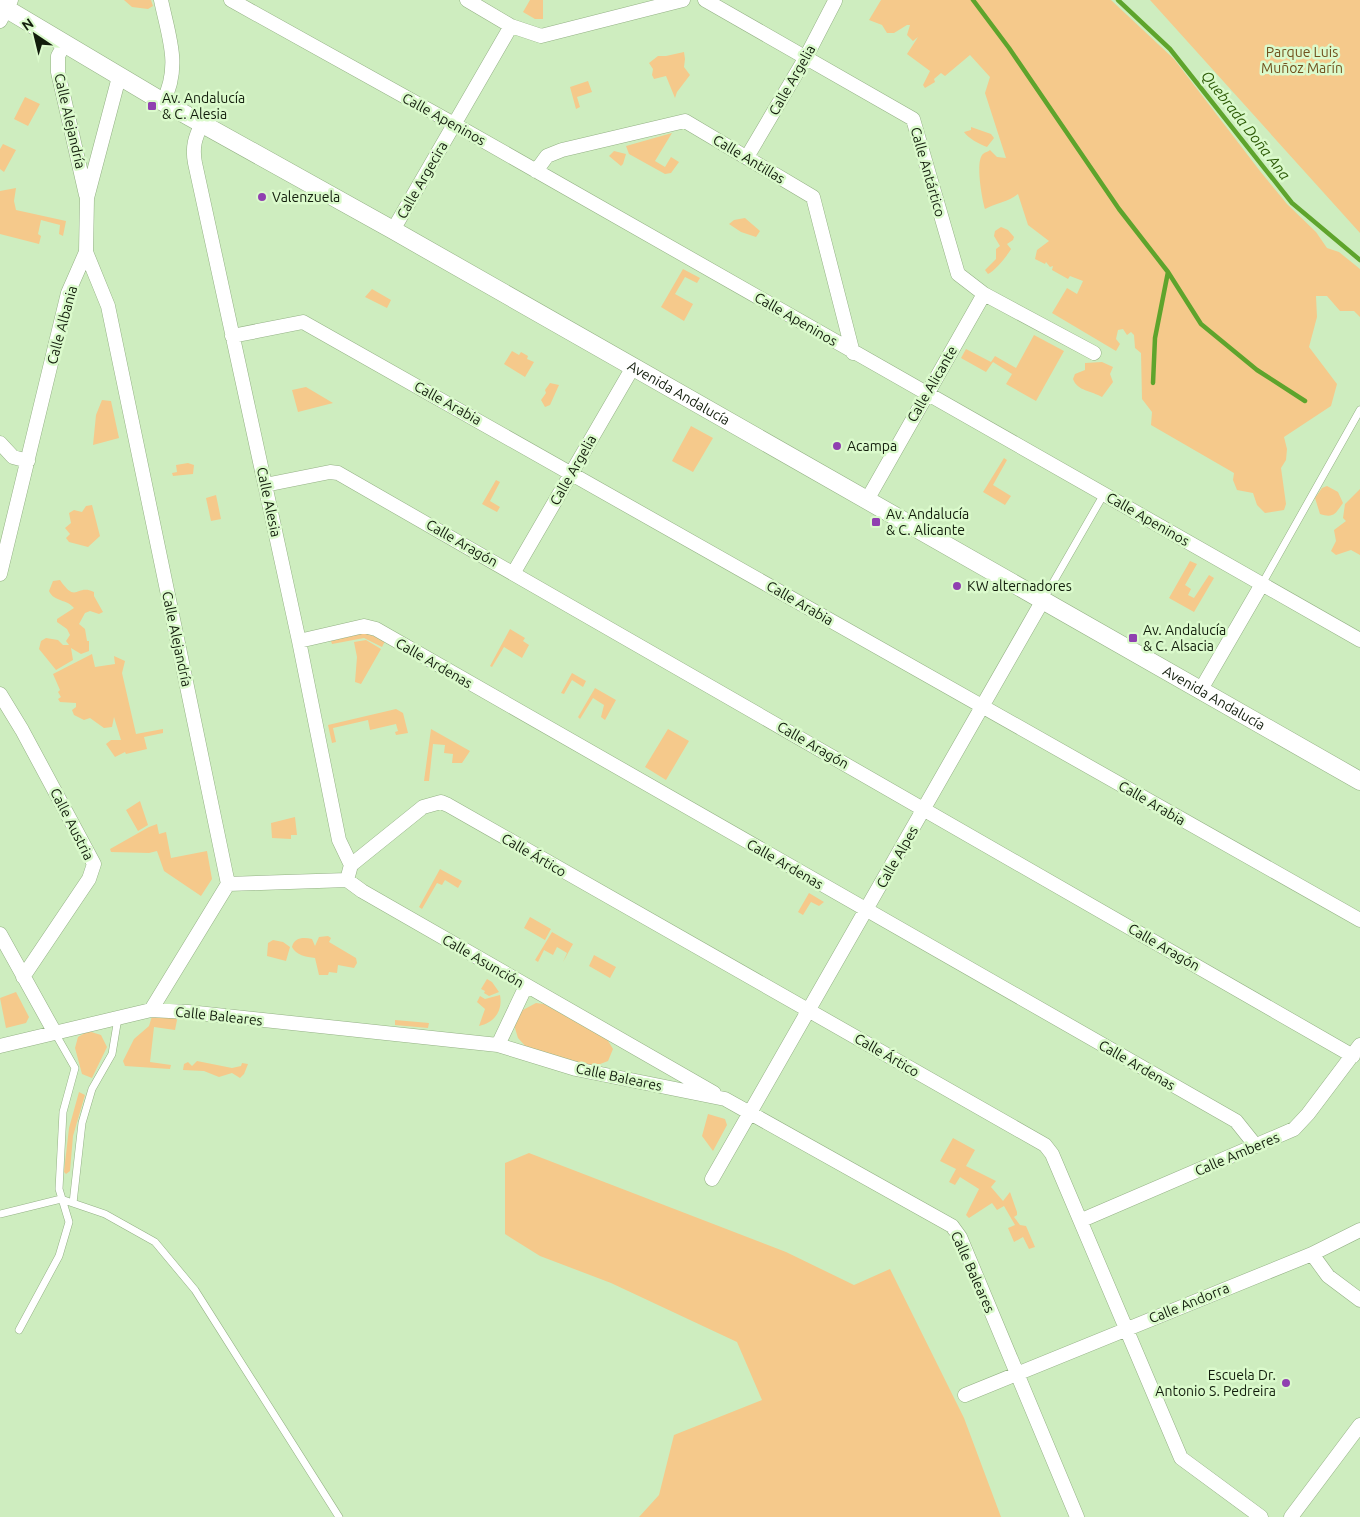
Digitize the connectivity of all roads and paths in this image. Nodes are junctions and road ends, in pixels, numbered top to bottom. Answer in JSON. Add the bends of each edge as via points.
{"nodes":[{"id":1,"x":161,"y":0,"type":"edge"},
{"id":2,"x":230,"y":0,"type":"edge"},
{"id":3,"x":467,"y":0,"type":"edge"},
{"id":4,"x":682,"y":0,"type":"edge"},
{"id":5,"x":705,"y":0,"type":"edge"},
{"id":6,"x":835,"y":2,"type":"dead end"},
{"id":7,"x":4,"y":9,"type":"edge"},
{"id":8,"x":511,"y":26,"type":"junction"},
{"id":9,"x":64,"y":45,"type":"junction"},
{"id":10,"x":806,"y":57,"type":"junction"},
{"id":11,"x":119,"y":77,"type":"junction"},
{"id":12,"x":163,"y":102,"type":"junction"},
{"id":13,"x":202,"y":123,"type":"junction"},
{"id":14,"x":454,"y":124,"type":"junction"},
{"id":15,"x":747,"y":156,"type":"junction"},
{"id":16,"x":536,"y":171,"type":"junction"},
{"id":17,"x":87,"y":198,"type":"junction"},
{"id":18,"x":393,"y":230,"type":"junction"},
{"id":19,"x":86,"y":252,"type":"junction"},
{"id":20,"x":984,"y":294,"type":"junction"},
{"id":21,"x":232,"y":336,"type":"junction"},
{"id":22,"x":853,"y":353,"type":"junction"},
{"id":23,"x":1094,"y":353,"type":"dead end"},
{"id":24,"x":633,"y":367,"type":"junction"},
{"id":25,"x":926,"y":394,"type":"junction"},
{"id":26,"x":1360,"y":410,"type":"edge"},
{"id":27,"x":0,"y":443,"type":"edge"},
{"id":28,"x":28,"y":461,"type":"junction"},
{"id":29,"x":571,"y":473,"type":"junction"},
{"id":30,"x":265,"y":485,"type":"junction"},
{"id":31,"x":1104,"y":494,"type":"junction"},
{"id":32,"x":867,"y":500,"type":"junction"},
{"id":33,"x":514,"y":572,"type":"junction"},
{"id":34,"x":0,"y":574,"type":"edge"},
{"id":35,"x":1262,"y":584,"type":"junction"},
{"id":36,"x":1043,"y":600,"type":"junction"},
{"id":37,"x":1360,"y":640,"type":"edge"},
{"id":38,"x":299,"y":641,"type":"junction"},
{"id":39,"x":1200,"y":690,"type":"junction"},
{"id":40,"x":0,"y":694,"type":"edge"},
{"id":41,"x":983,"y":707,"type":"junction"},
{"id":42,"x":1360,"y":781,"type":"edge"},
{"id":43,"x":925,"y":809,"type":"junction"},
{"id":44,"x":351,"y":865,"type":"junction"},
{"id":45,"x":348,"y":880,"type":"junction"},
{"id":46,"x":228,"y":884,"type":"junction"},
{"id":47,"x":866,"y":911,"type":"junction"},
{"id":48,"x":1360,"y":920,"type":"edge"},
{"id":49,"x":0,"y":934,"type":"edge"},
{"id":50,"x":24,"y":976,"type":"junction"},
{"id":51,"x":526,"y":986,"type":"junction"},
{"id":52,"x":151,"y":1010,"type":"junction"},
{"id":53,"x":809,"y":1010,"type":"junction"},
{"id":54,"x":118,"y":1018,"type":"junction"},
{"id":55,"x":55,"y":1033,"type":"junction"},
{"id":56,"x":498,"y":1045,"type":"junction"},
{"id":57,"x":0,"y":1046,"type":"edge"},
{"id":58,"x":1356,"y":1051,"type":"edge"},
{"id":59,"x":724,"y":1099,"type":"junction"},
{"id":60,"x":749,"y":1113,"type":"junction"},
{"id":61,"x":1256,"y":1146,"type":"junction"},
{"id":62,"x":712,"y":1179,"type":"dead end"},
{"id":63,"x":61,"y":1199,"type":"junction"},
{"id":64,"x":73,"y":1203,"type":"junction"},
{"id":65,"x":0,"y":1214,"type":"edge"},
{"id":66,"x":1082,"y":1220,"type":"junction"},
{"id":67,"x":1360,"y":1230,"type":"edge"},
{"id":68,"x":1312,"y":1254,"type":"junction"},
{"id":69,"x":1360,"y":1300,"type":"edge"},
{"id":70,"x":1126,"y":1328,"type":"junction"},
{"id":71,"x":19,"y":1330,"type":"dead end"},
{"id":72,"x":1017,"y":1373,"type":"junction"},
{"id":73,"x":965,"y":1395,"type":"dead end"},
{"id":74,"x":1360,"y":1425,"type":"edge"},
{"id":75,"x":1293,"y":1515,"type":"edge"},
{"id":76,"x":339,"y":1517,"type":"edge"},
{"id":77,"x":1077,"y":1517,"type":"edge"},
{"id":78,"x":1261,"y":1517,"type":"edge"}],
"edges":[{"from":1,"to":12,"type":"street","via":[[173,75]]},
{"from":2,"to":14,"type":"street","name":"Calle Apeninos"},
{"from":3,"to":8,"type":"street"},
{"from":4,"to":8,"type":"street","via":[[541,36]]},
{"from":5,"to":10,"type":"street","name":"Calle Antártico"},
{"from":6,"to":10,"type":"street","name":"Calle Argelia"},
{"from":7,"to":9,"type":"street","name":"Avenida Andalucía"},
{"from":8,"to":14,"type":"street","name":"Calle Argecira"},
{"from":9,"to":11,"type":"street","name":"Avenida Andalucía"},
{"from":9,"to":17,"type":"street","name":"Calle Alejandría","via":[[58,56],[58,72]]},
{"from":10,"to":15,"type":"street","name":"Calle Argelia"},
{"from":10,"to":20,"type":"street","name":"Calle Antártico","via":[[913,119],[958,274]]},
{"from":11,"to":12,"type":"street","name":"Avenida Andalucía"},
{"from":11,"to":17,"type":"street","name":"Calle Albania"},
{"from":12,"to":13,"type":"street","name":"Avenida Andalucía"},
{"from":13,"to":18,"type":"street","name":"Avenida Andalucía"},
{"from":13,"to":21,"type":"street","name":"Calle Alesia","via":[[192,149]]},
{"from":14,"to":16,"type":"street","name":"Calle Apeninos"},
{"from":14,"to":18,"type":"street","name":"Calle Argecira"},
{"from":15,"to":16,"type":"street","name":"Calle Antillas","via":[[685,121],[562,150],[547,156]]},
{"from":15,"to":22,"type":"street","name":"Calle Antillas","via":[[813,197]]},
{"from":16,"to":22,"type":"street","name":"Calle Apeninos"},
{"from":17,"to":19,"type":"street","name":"Calle Albania"},
{"from":18,"to":24,"type":"street","name":"Avenida Andalucía"},
{"from":19,"to":28,"type":"street","name":"Calle Albania","via":[[68,293]]},
{"from":19,"to":46,"type":"street","name":"Calle Alejandría","via":[[108,306]]},
{"from":20,"to":23,"type":"street","name":"Calle Antártico"},
{"from":20,"to":25,"type":"street","name":"Calle Alicante"},
{"from":21,"to":29,"type":"street","name":"Calle Arabia","via":[[303,322]]},
{"from":21,"to":30,"type":"street","name":"Calle Alesia"},
{"from":22,"to":25,"type":"street","name":"Calle Apeninos"},
{"from":24,"to":29,"type":"street","name":"Calle Argelia"},
{"from":24,"to":32,"type":"street","name":"Avenida Andalucía"},
{"from":25,"to":31,"type":"street","name":"Calle Apeninos"},
{"from":25,"to":32,"type":"street","name":"Calle Alicante"},
{"from":26,"to":35,"type":"lane"},
{"from":27,"to":28,"type":"street","via":[[13,457]]},
{"from":28,"to":34,"type":"street","name":"Calle Albania"},
{"from":29,"to":33,"type":"street","name":"Calle Argelia"},
{"from":29,"to":41,"type":"street","name":"Calle Arabia"},
{"from":30,"to":33,"type":"street","name":"Calle Aragón","via":[[338,473]]},
{"from":30,"to":38,"type":"street","name":"Calle Alesia"},
{"from":31,"to":35,"type":"street","name":"Calle Apeninos"},
{"from":31,"to":36,"type":"lane"},
{"from":32,"to":36,"type":"street","name":"Avenida Andalucía"},
{"from":33,"to":43,"type":"street","name":"Calle Aragón"},
{"from":35,"to":37,"type":"street","name":"Calle Apeninos"},
{"from":35,"to":39,"type":"street"},
{"from":36,"to":39,"type":"street","name":"Avenida Andalucía"},
{"from":36,"to":41,"type":"street","name":"Calle Alpes"},
{"from":38,"to":44,"type":"street","name":"Calle Alesia","via":[[339,840]]},
{"from":38,"to":47,"type":"street","name":"Calle Ardenas","via":[[364,626],[376,629]]},
{"from":39,"to":42,"type":"street","name":"Avenida Andalucía"},
{"from":40,"to":50,"type":"street","name":"Calle Austria","via":[[94,864],[89,880]]},
{"from":41,"to":43,"type":"street","name":"Calle Alpes"},
{"from":41,"to":48,"type":"street","name":"Calle Arabia"},
{"from":43,"to":47,"type":"street","name":"Calle Alpes"},
{"from":43,"to":58,"type":"street","name":"Calle Aragón"},
{"from":44,"to":45,"type":"street"},
{"from":44,"to":53,"type":"street","name":"Calle Ártico","via":[[423,807],[440,802]]},
{"from":45,"to":46,"type":"street"},
{"from":45,"to":51,"type":"street","name":"Calle Asunción"},
{"from":46,"to":52,"type":"street"},
{"from":47,"to":53,"type":"street","name":"Calle Alpes"},
{"from":47,"to":61,"type":"street","name":"Calle Ardenas","via":[[1236,1121]]},
{"from":49,"to":50,"type":"street"},
{"from":50,"to":55,"type":"street"},
{"from":51,"to":56,"type":"street"},
{"from":51,"to":59,"type":"street","name":"Calle Asunción"},
{"from":52,"to":54,"type":"street","name":"Calle Baleares"},
{"from":52,"to":56,"type":"street","name":"Calle Baleares"},
{"from":53,"to":60,"type":"street","name":"Calle Alpes"},
{"from":53,"to":66,"type":"street","name":"Calle Ártico","via":[[1045,1145]]},
{"from":54,"to":55,"type":"street","name":"Calle Baleares"},
{"from":54,"to":64,"type":"lane","via":[[112,1054],[92,1089],[82,1123]]},
{"from":55,"to":57,"type":"street","name":"Calle Baleares"},
{"from":55,"to":63,"type":"lane","via":[[76,1068],[63,1112]]},
{"from":56,"to":59,"type":"street","name":"Calle Baleares","via":[[576,1069]]},
{"from":58,"to":61,"type":"street","name":"Calle Amberes","via":[[1294,1129]]},
{"from":59,"to":60,"type":"street","name":"Calle Baleares"},
{"from":60,"to":62,"type":"street","name":"Calle Alpes"},
{"from":60,"to":72,"type":"street","name":"Calle Baleares","via":[[952,1226],[960,1237]]},
{"from":61,"to":66,"type":"street","name":"Calle Amberes"},
{"from":63,"to":64,"type":"lane"},
{"from":63,"to":65,"type":"lane"},
{"from":63,"to":71,"type":"lane","via":[[69,1222],[59,1256]]},
{"from":64,"to":76,"type":"lane","via":[[105,1214],[155,1242],[195,1290]]},
{"from":66,"to":70,"type":"street","name":"Calle Ártico"},
{"from":67,"to":68,"type":"street","name":"Calle Andorra"},
{"from":68,"to":69,"type":"street","via":[[1328,1276]]},
{"from":68,"to":70,"type":"street","name":"Calle Andorra"},
{"from":70,"to":72,"type":"street","name":"Calle Andorra"},
{"from":70,"to":78,"type":"street","name":"Calle Ártico","via":[[1181,1458]]},
{"from":72,"to":73,"type":"street","name":"Calle Andorra"},
{"from":72,"to":77,"type":"street","name":"Calle Baleares"},
{"from":74,"to":75,"type":"street"}]}
